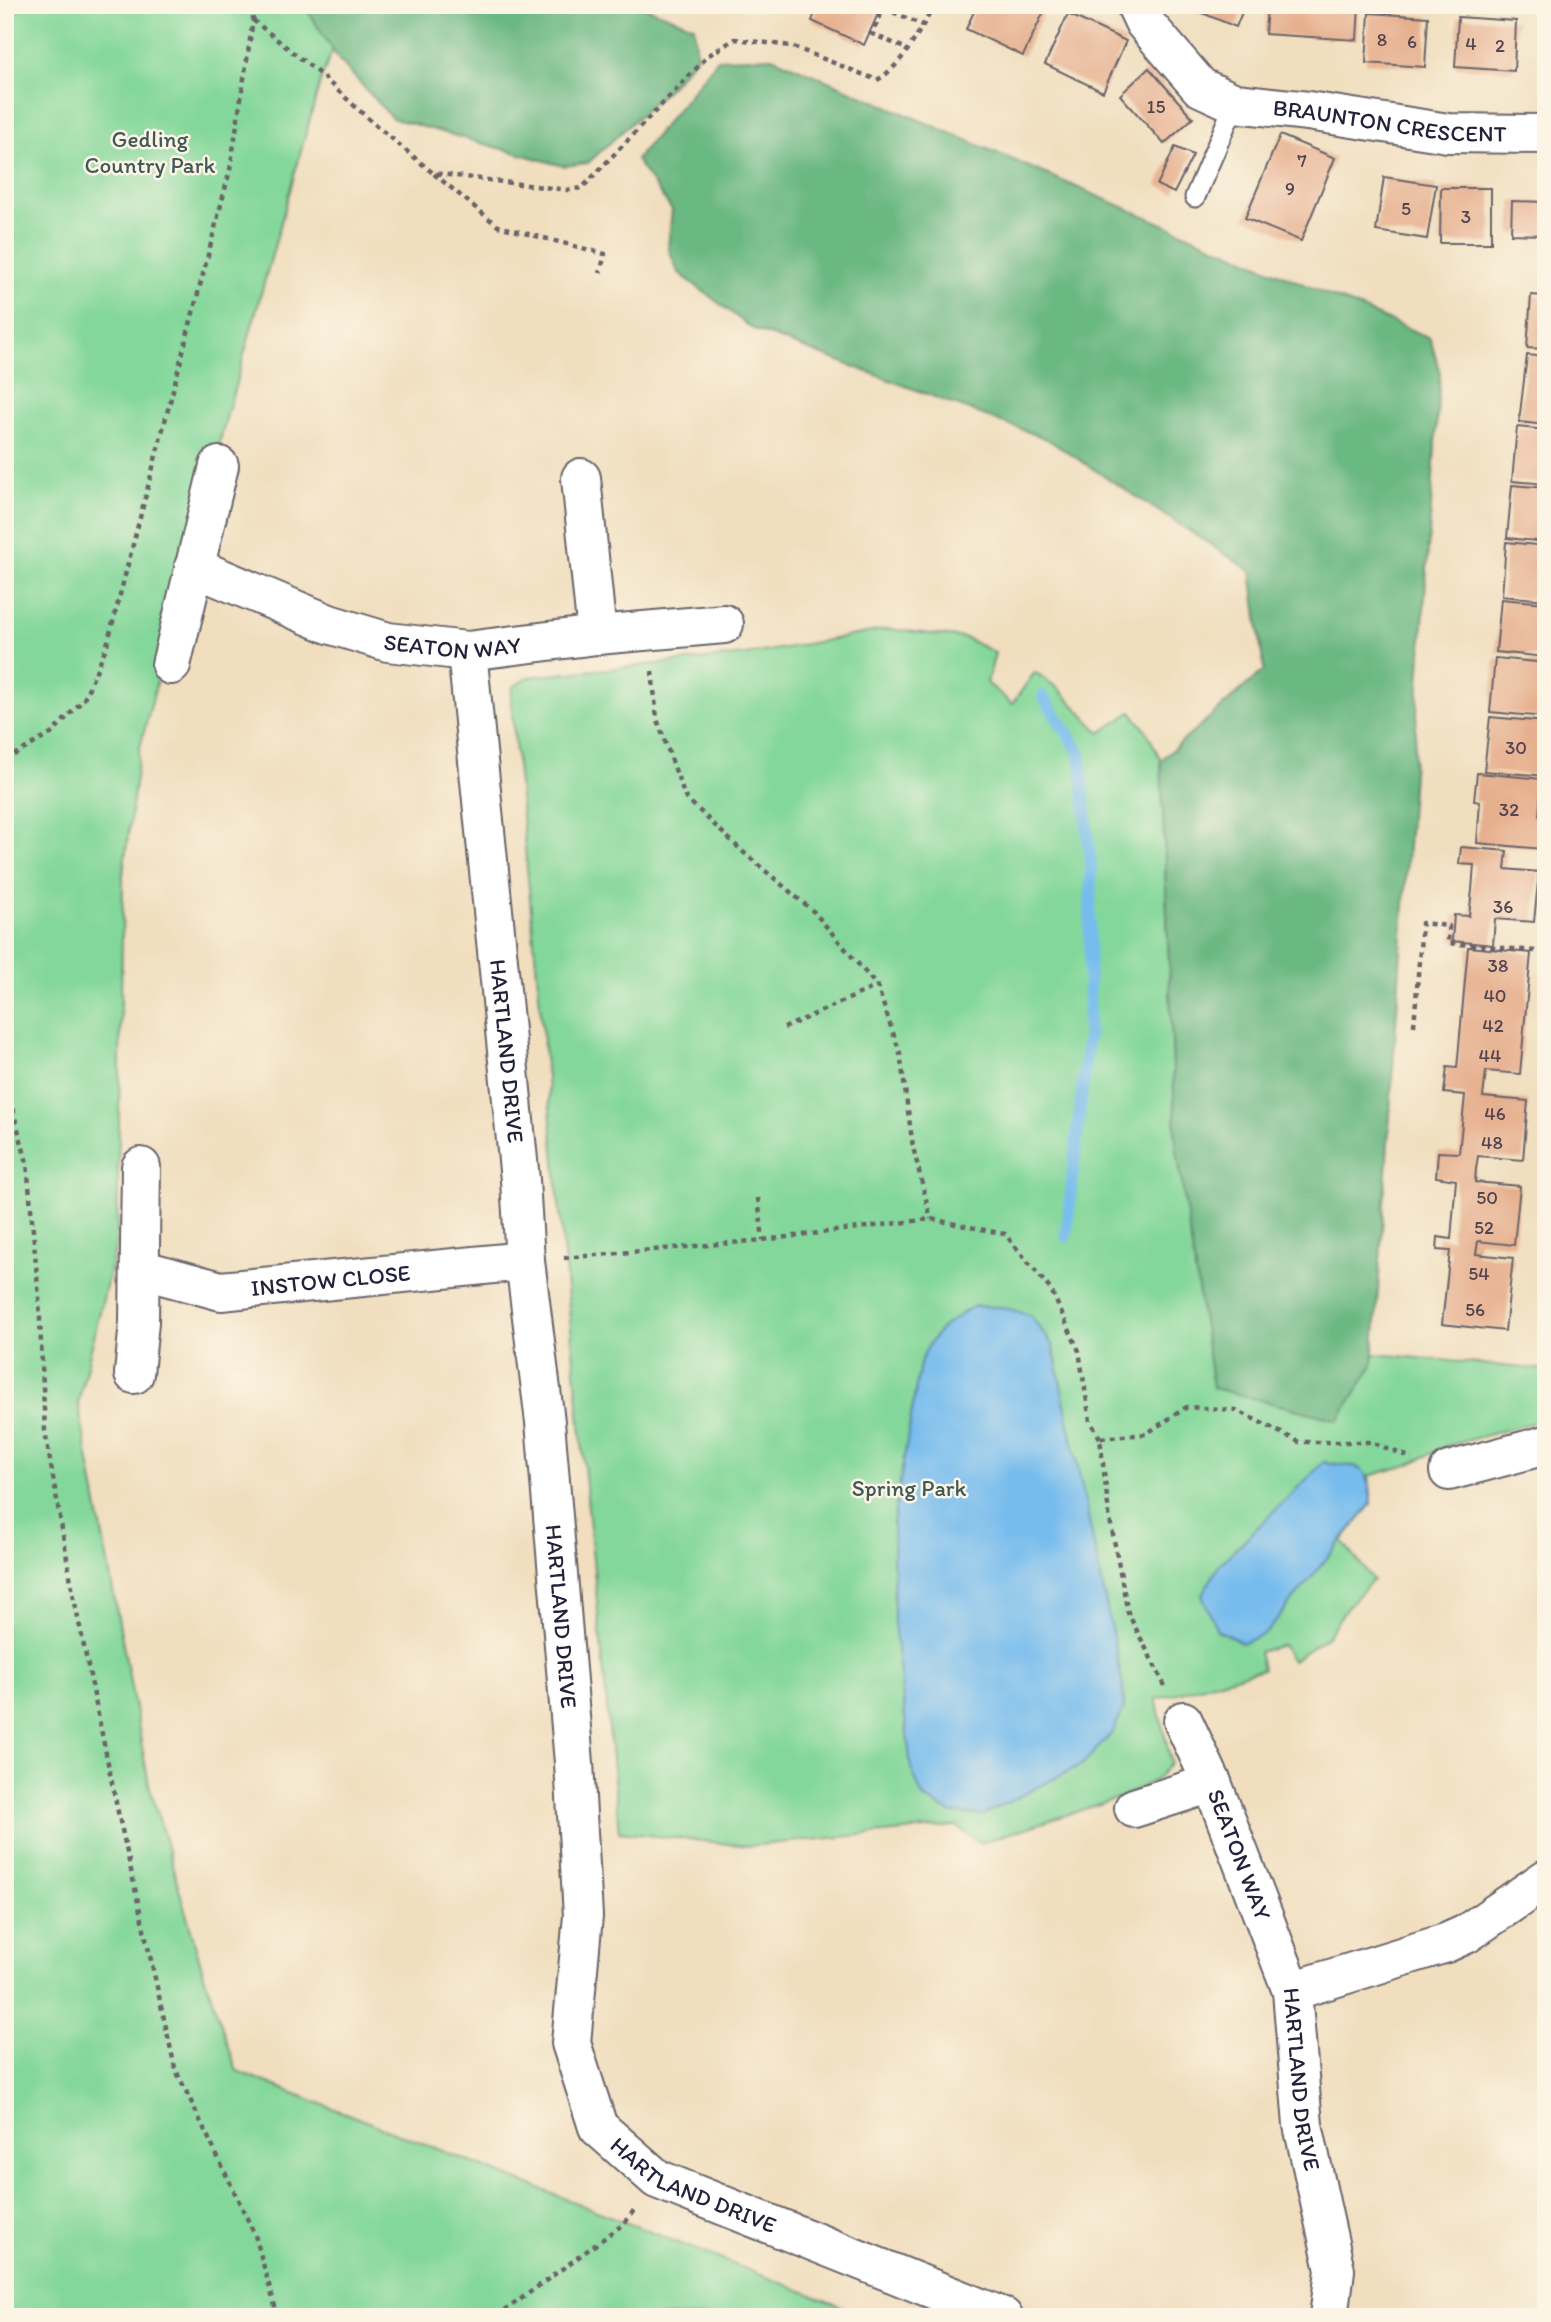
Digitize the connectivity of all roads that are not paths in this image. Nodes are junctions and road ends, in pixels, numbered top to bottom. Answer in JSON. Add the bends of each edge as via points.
{"nodes":[{"id":1,"x":1136,"y":5,"type":"edge"},
{"id":2,"x":1235,"y":103,"type":"junction"},
{"id":3,"x":1546,"y":134,"type":"edge"},
{"id":4,"x":1195,"y":197,"type":"dead end"},
{"id":5,"x":219,"y":466,"type":"dead end"},
{"id":6,"x":581,"y":478,"type":"dead end"},
{"id":7,"x":194,"y":567,"type":"junction"},
{"id":8,"x":724,"y":624,"type":"dead end"},
{"id":9,"x":597,"y":635,"type":"junction"},
{"id":10,"x":467,"y":652,"type":"junction"},
{"id":11,"x":170,"y":665,"type":"dead end"},
{"id":12,"x":141,"y":1167,"type":"dead end"},
{"id":13,"x":525,"y":1261,"type":"junction"},
{"id":14,"x":140,"y":1269,"type":"junction"},
{"id":15,"x":134,"y":1374,"type":"dead end"},
{"id":16,"x":1546,"y":1445,"type":"edge"},
{"id":17,"x":1449,"y":1471,"type":"road end"},
{"id":18,"x":1183,"y":1721,"type":"road end"},
{"id":19,"x":1212,"y":1783,"type":"junction"},
{"id":20,"x":1134,"y":1808,"type":"dead end"},
{"id":21,"x":1546,"y":1879,"type":"edge"},
{"id":22,"x":1292,"y":1991,"type":"junction"},
{"id":23,"x":1003,"y":2317,"type":"edge"},
{"id":24,"x":1329,"y":2317,"type":"edge"}],
"edges":[{"from":1,"to":2,"type":"street","name":"BRAUNTON CRESCENT","via":[[1144,22],[1200,87]]},
{"from":2,"to":3,"type":"street","name":"BRAUNTON CRESCENT","via":[[1448,133]]},
{"from":2,"to":4,"type":"lane"},
{"from":5,"to":7,"type":"street"},
{"from":6,"to":9,"type":"street"},
{"from":7,"to":10,"type":"street","name":"SEATON WAY","via":[[341,628],[388,642]]},
{"from":7,"to":11,"type":"street"},
{"from":8,"to":9,"type":"street","name":"SEATON WAY"},
{"from":9,"to":10,"type":"street","name":"SEATON WAY"},
{"from":10,"to":13,"type":"street","name":"HARTLAND DRIVE"},
{"from":12,"to":14,"type":"street"},
{"from":13,"to":14,"type":"street","name":"INSTOW CLOSE","via":[[221,1292]]},
{"from":13,"to":23,"type":"street","name":"HARTLAND DRIVE","via":[[545,1422],[583,1902],[571,2043],[598,2127],[657,2179]]},
{"from":14,"to":15,"type":"street"},
{"from":16,"to":17,"type":"street"},
{"from":18,"to":19,"type":"street","name":"SEATON WAY"},
{"from":19,"to":20,"type":"street"},
{"from":19,"to":22,"type":"street","name":"SEATON WAY"},
{"from":21,"to":22,"type":"street","name":"HARTLAND DRIVE","via":[[1446,1943]]},
{"from":22,"to":24,"type":"street","name":"HARTLAND DRIVE","via":[[1303,2125],[1335,2270]]}]}
